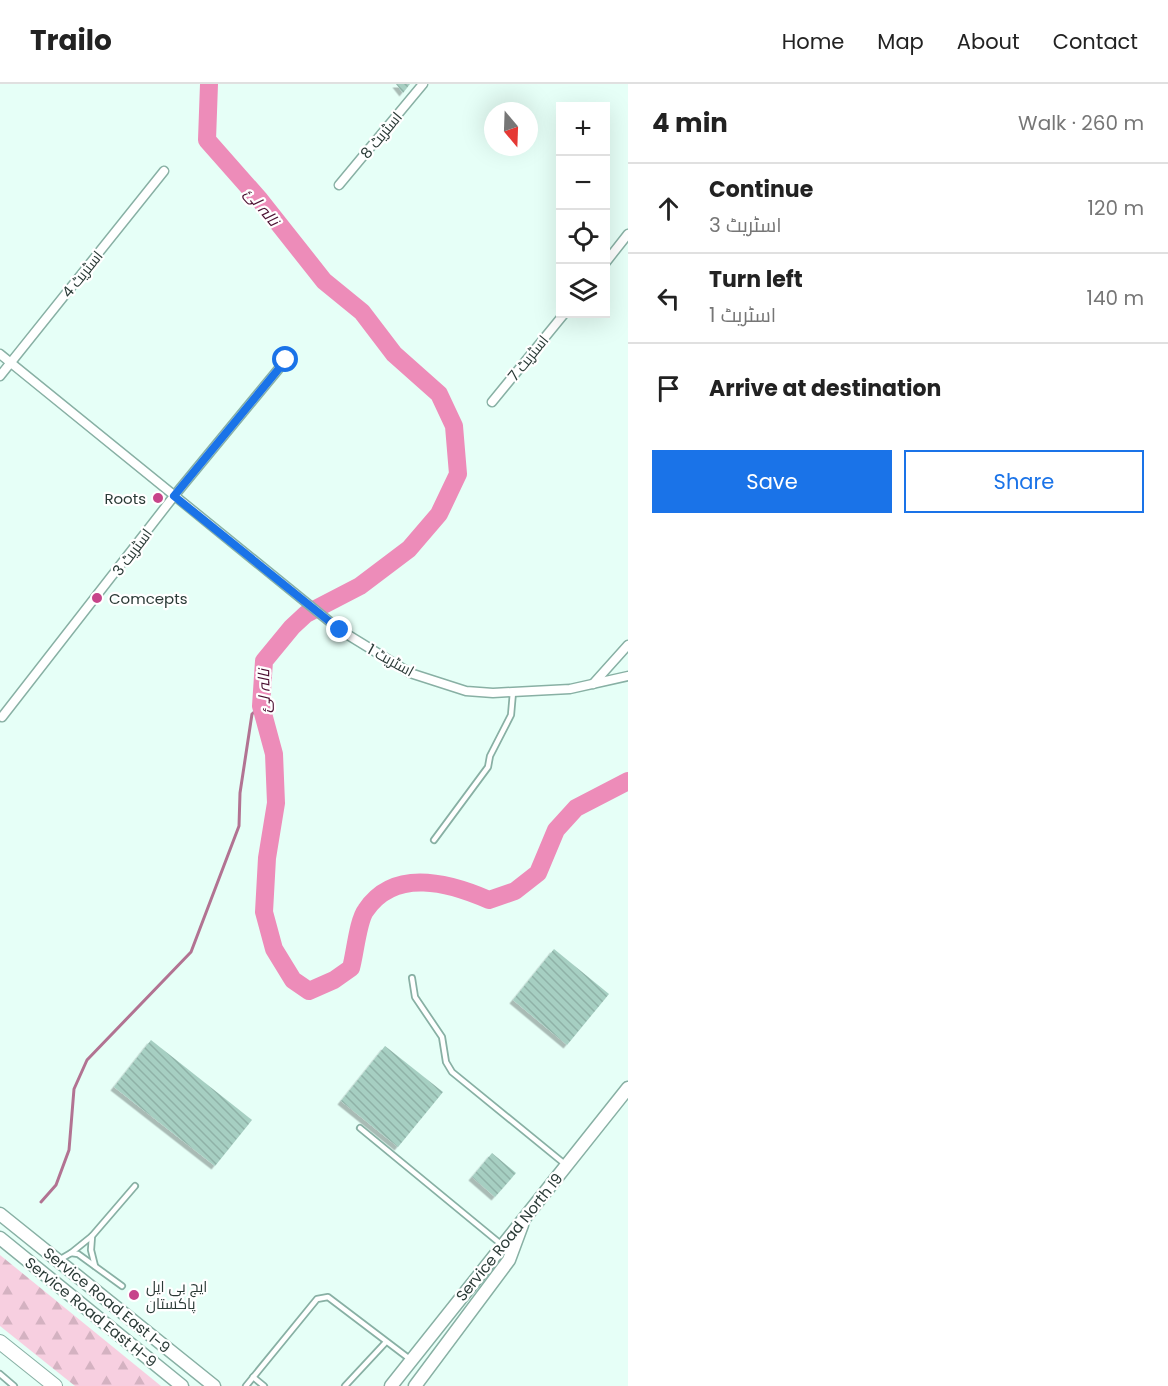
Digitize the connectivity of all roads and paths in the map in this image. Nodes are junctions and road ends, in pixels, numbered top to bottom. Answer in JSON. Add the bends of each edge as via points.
{"nodes":[{"id":1,"x":423,"y":84,"type":"edge"},
{"id":2,"x":164,"y":171,"type":"dead end"},
{"id":3,"x":339,"y":185,"type":"dead end"},
{"id":4,"x":628,"y":234,"type":"edge"},
{"id":5,"x":610,"y":257,"type":"edge"},
{"id":6,"x":561,"y":318,"type":"edge"},
{"id":7,"x":0,"y":354,"type":"edge"},
{"id":8,"x":286,"y":360,"type":"dead end"},
{"id":9,"x":11,"y":363,"type":"junction"},
{"id":10,"x":0,"y":376,"type":"edge"},
{"id":11,"x":492,"y":402,"type":"dead end"},
{"id":12,"x":174,"y":496,"type":"junction"},
{"id":13,"x":628,"y":645,"type":"edge"},
{"id":14,"x":628,"y":676,"type":"edge"},
{"id":15,"x":593,"y":684,"type":"junction"},
{"id":16,"x":513,"y":691,"type":"junction"},
{"id":17,"x":2,"y":717,"type":"dead end"},
{"id":18,"x":434,"y":840,"type":"dead end"},
{"id":19,"x":412,"y":978,"type":"dead end"},
{"id":20,"x":628,"y":1088,"type":"edge"},
{"id":21,"x":360,"y":1128,"type":"dead end"},
{"id":22,"x":566,"y":1166,"type":"junction"},
{"id":23,"x":135,"y":1186,"type":"dead end"},
{"id":24,"x":0,"y":1214,"type":"edge"},
{"id":25,"x":526,"y":1215,"type":"junction"},
{"id":26,"x":92,"y":1236,"type":"junction"},
{"id":27,"x":0,"y":1238,"type":"edge"},
{"id":28,"x":502,"y":1245,"type":"junction"},
{"id":29,"x":71,"y":1253,"type":"junction"},
{"id":30,"x":58,"y":1260,"type":"junction"},
{"id":31,"x":95,"y":1266,"type":"junction"},
{"id":32,"x":122,"y":1286,"type":"dead end"},
{"id":33,"x":0,"y":1342,"type":"edge"},
{"id":34,"x":386,"y":1342,"type":"junction"},
{"id":35,"x":411,"y":1360,"type":"junction"},
{"id":36,"x":0,"y":1374,"type":"edge"},
{"id":37,"x":253,"y":1377,"type":"junction"},
{"id":38,"x":14,"y":1386,"type":"edge"},
{"id":39,"x":55,"y":1386,"type":"edge"},
{"id":40,"x":182,"y":1386,"type":"edge"},
{"id":41,"x":214,"y":1386,"type":"edge"},
{"id":42,"x":246,"y":1386,"type":"edge"},
{"id":43,"x":264,"y":1386,"type":"edge"},
{"id":44,"x":345,"y":1386,"type":"edge"},
{"id":45,"x":391,"y":1386,"type":"edge"},
{"id":46,"x":415,"y":1386,"type":"edge"}],
"edges":[{"from":1,"to":3,"type":"street","name":"اسٹریٹ 8"},
{"from":2,"to":9,"type":"street","name":"اسٹریٹ 4"},
{"from":4,"to":5,"type":"street"},
{"from":6,"to":11,"type":"street","name":"اسٹریٹ 7"},
{"from":7,"to":9,"type":"street","name":"اسٹریٹ 1"},
{"from":8,"to":12,"type":"street","name":"اسٹریٹ 3"},
{"from":9,"to":10,"type":"street","name":"اسٹریٹ 4"},
{"from":9,"to":12,"type":"street","name":"اسٹریٹ 1"},
{"from":12,"to":16,"type":"street","name":"اسٹریٹ 1","via":[[340,630],[380,657],[411,673],[466,691]]},
{"from":12,"to":17,"type":"street","name":"اسٹریٹ 3"},
{"from":13,"to":15,"type":"street"},
{"from":14,"to":15,"type":"street","name":"اسٹریٹ 1"},
{"from":15,"to":16,"type":"street","name":"اسٹریٹ 1"},
{"from":16,"to":18,"type":"lane","via":[[511,715],[488,767]]},
{"from":19,"to":22,"type":"lane","via":[[415,997],[442,1037],[442,1050],[452,1072]]},
{"from":20,"to":22,"type":"main road","name":"Service Road North I9"},
{"from":21,"to":28,"type":"lane"},
{"from":22,"to":25,"type":"main road","name":"Service Road North I9"},
{"from":23,"to":26,"type":"lane"},
{"from":24,"to":30,"type":"main road","name":"Service Road East I-9"},
{"from":25,"to":28,"type":"main road","name":"Service Road North I9"},
{"from":25,"to":46,"type":"main road","via":[[509,1260]]},
{"from":26,"to":29,"type":"lane"},
{"from":26,"to":31,"type":"lane"},
{"from":27,"to":40,"type":"main road","name":"Service Road East H-9"},
{"from":28,"to":35,"type":"main road","name":"Service Road North I9"},
{"from":29,"to":30,"type":"lane"},
{"from":29,"to":31,"type":"lane"},
{"from":30,"to":41,"type":"main road","name":"Service Road East I-9"},
{"from":31,"to":32,"type":"lane"},
{"from":33,"to":39,"type":"main road"},
{"from":34,"to":35,"type":"lane"},
{"from":34,"to":37,"type":"lane","via":[[322,1297]]},
{"from":34,"to":44,"type":"lane"},
{"from":35,"to":45,"type":"main road","name":"Service Road North I9"},
{"from":36,"to":38,"type":"lane"},
{"from":37,"to":42,"type":"lane"},
{"from":37,"to":43,"type":"lane"}]}
